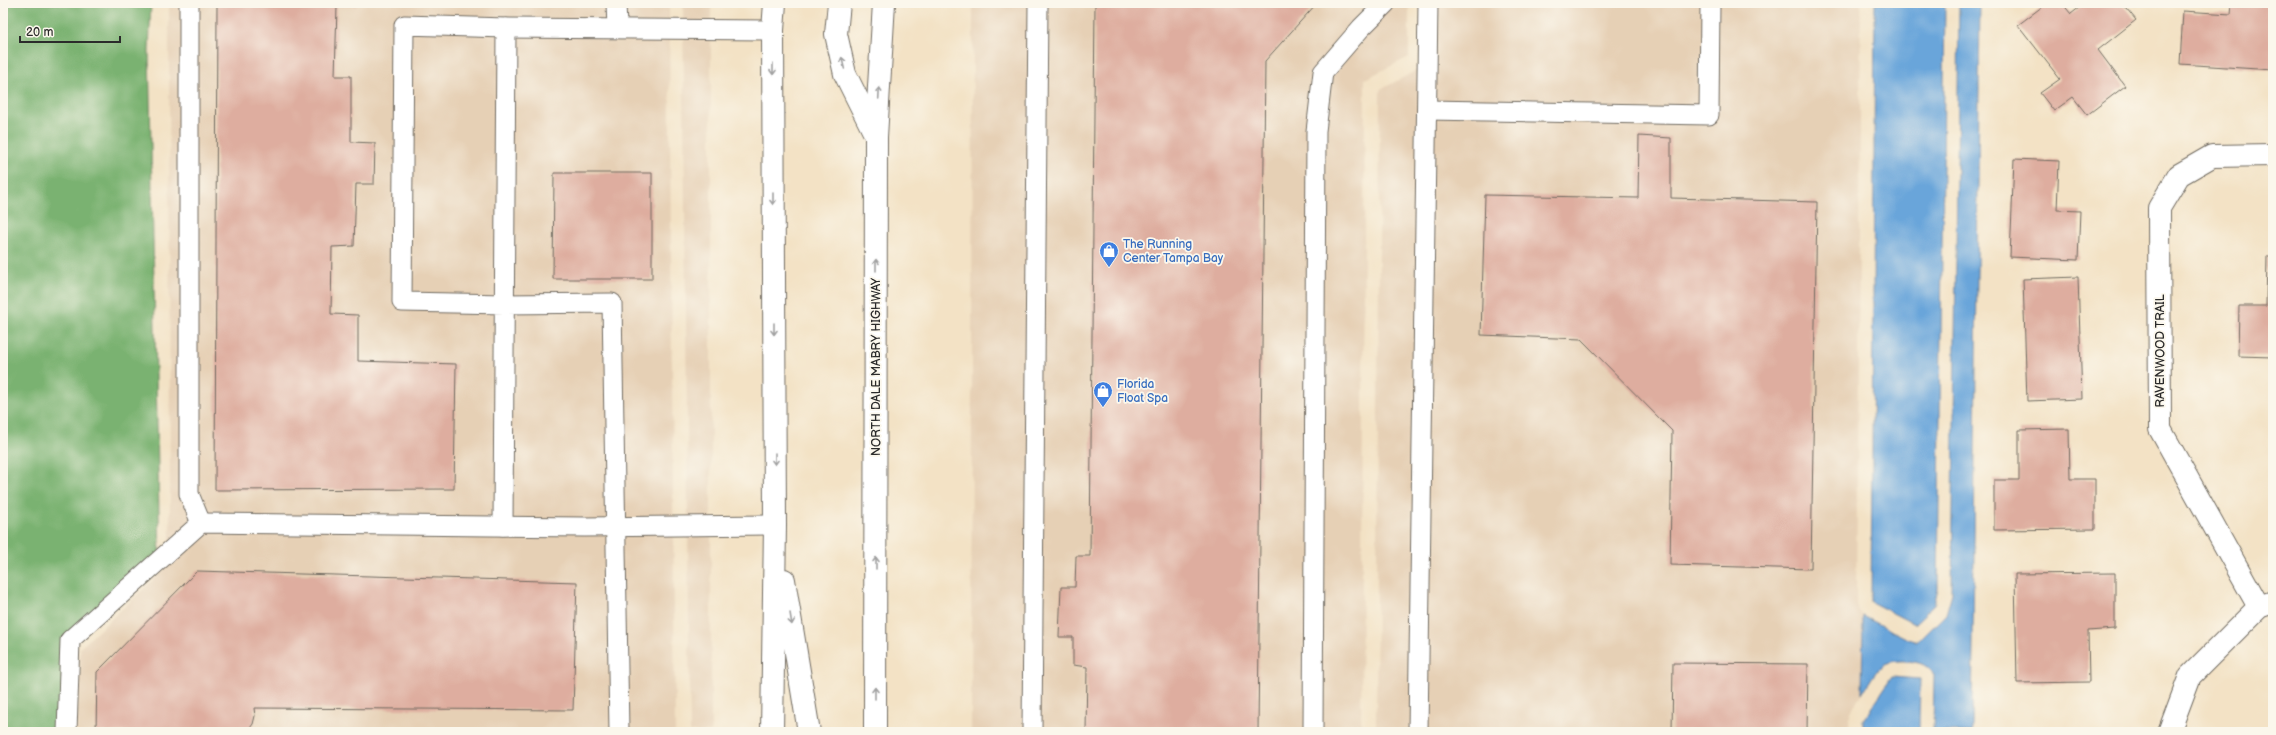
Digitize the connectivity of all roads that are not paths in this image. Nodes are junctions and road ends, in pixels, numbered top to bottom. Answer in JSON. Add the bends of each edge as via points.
{"nodes":[{"id":1,"x":189,"y":3,"type":"edge"},
{"id":2,"x":616,"y":3,"type":"edge"},
{"id":3,"x":775,"y":3,"type":"edge"},
{"id":4,"x":839,"y":3,"type":"edge"},
{"id":5,"x":884,"y":3,"type":"edge"},
{"id":6,"x":1038,"y":3,"type":"edge"},
{"id":7,"x":1386,"y":3,"type":"edge"},
{"id":8,"x":1428,"y":3,"type":"edge"},
{"id":9,"x":1710,"y":3,"type":"edge"},
{"id":10,"x":506,"y":28,"type":"junction"},
{"id":11,"x":617,"y":28,"type":"junction"},
{"id":12,"x":773,"y":30,"type":"junction"},
{"id":13,"x":1427,"y":110,"type":"junction"},
{"id":14,"x":876,"y":137,"type":"junction"},
{"id":15,"x":2273,"y":155,"type":"edge"},
{"id":16,"x":505,"y":304,"type":"junction"},
{"id":17,"x":201,"y":523,"type":"junction"},
{"id":18,"x":775,"y":525,"type":"junction"},
{"id":19,"x":502,"y":526,"type":"junction"},
{"id":20,"x":617,"y":527,"type":"junction"},
{"id":21,"x":2266,"y":604,"type":"edge"},
{"id":22,"x":67,"y":732,"type":"edge"},
{"id":23,"x":619,"y":732,"type":"edge"},
{"id":24,"x":772,"y":732,"type":"edge"},
{"id":25,"x":809,"y":732,"type":"edge"},
{"id":26,"x":875,"y":732,"type":"edge"},
{"id":27,"x":1032,"y":732,"type":"edge"},
{"id":28,"x":1313,"y":732,"type":"edge"},
{"id":29,"x":1418,"y":732,"type":"edge"},
{"id":30,"x":2169,"y":732,"type":"edge"}],
"edges":[{"from":1,"to":17,"type":"lane","via":[[189,494]]},
{"from":2,"to":11,"type":"lane"},
{"from":3,"to":12,"type":"main road"},
{"from":14,"to":4,"type":"main road","one_way":true,"via":[[845,74],[836,34]]},
{"from":14,"to":5,"type":"main road","name":"NORTH DALE MABRY HIGHWAY","one_way":true},
{"from":6,"to":27,"type":"lane"},
{"from":7,"to":28,"type":"lane","via":[[1323,72],[1316,131]]},
{"from":8,"to":13,"type":"lane"},
{"from":9,"to":13,"type":"lane","via":[[1709,115]]},
{"from":10,"to":11,"type":"lane"},
{"from":10,"to":16,"type":"lane"},
{"from":10,"to":16,"type":"lane","via":[[404,25],[402,294],[402,302]]},
{"from":11,"to":12,"type":"lane"},
{"from":12,"to":18,"type":"main road","one_way":true},
{"from":13,"to":29,"type":"lane"},
{"from":26,"to":14,"type":"main road","name":"NORTH DALE MABRY HIGHWAY","one_way":true},
{"from":15,"to":21,"type":"main road","name":"RAVENWOOD TRAIL","via":[[2212,156],[2179,174],[2159,208],[2160,429]]},
{"from":16,"to":19,"type":"lane"},
{"from":16,"to":20,"type":"lane","via":[[612,303]]},
{"from":17,"to":19,"type":"lane"},
{"from":17,"to":22,"type":"lane","via":[[70,640]]},
{"from":18,"to":20,"type":"lane"},
{"from":18,"to":24,"type":"main road"},
{"from":18,"to":25,"type":"main road","one_way":true},
{"from":19,"to":20,"type":"lane"},
{"from":20,"to":23,"type":"lane"},
{"from":21,"to":30,"type":"main road","via":[[2190,676]]}]}
